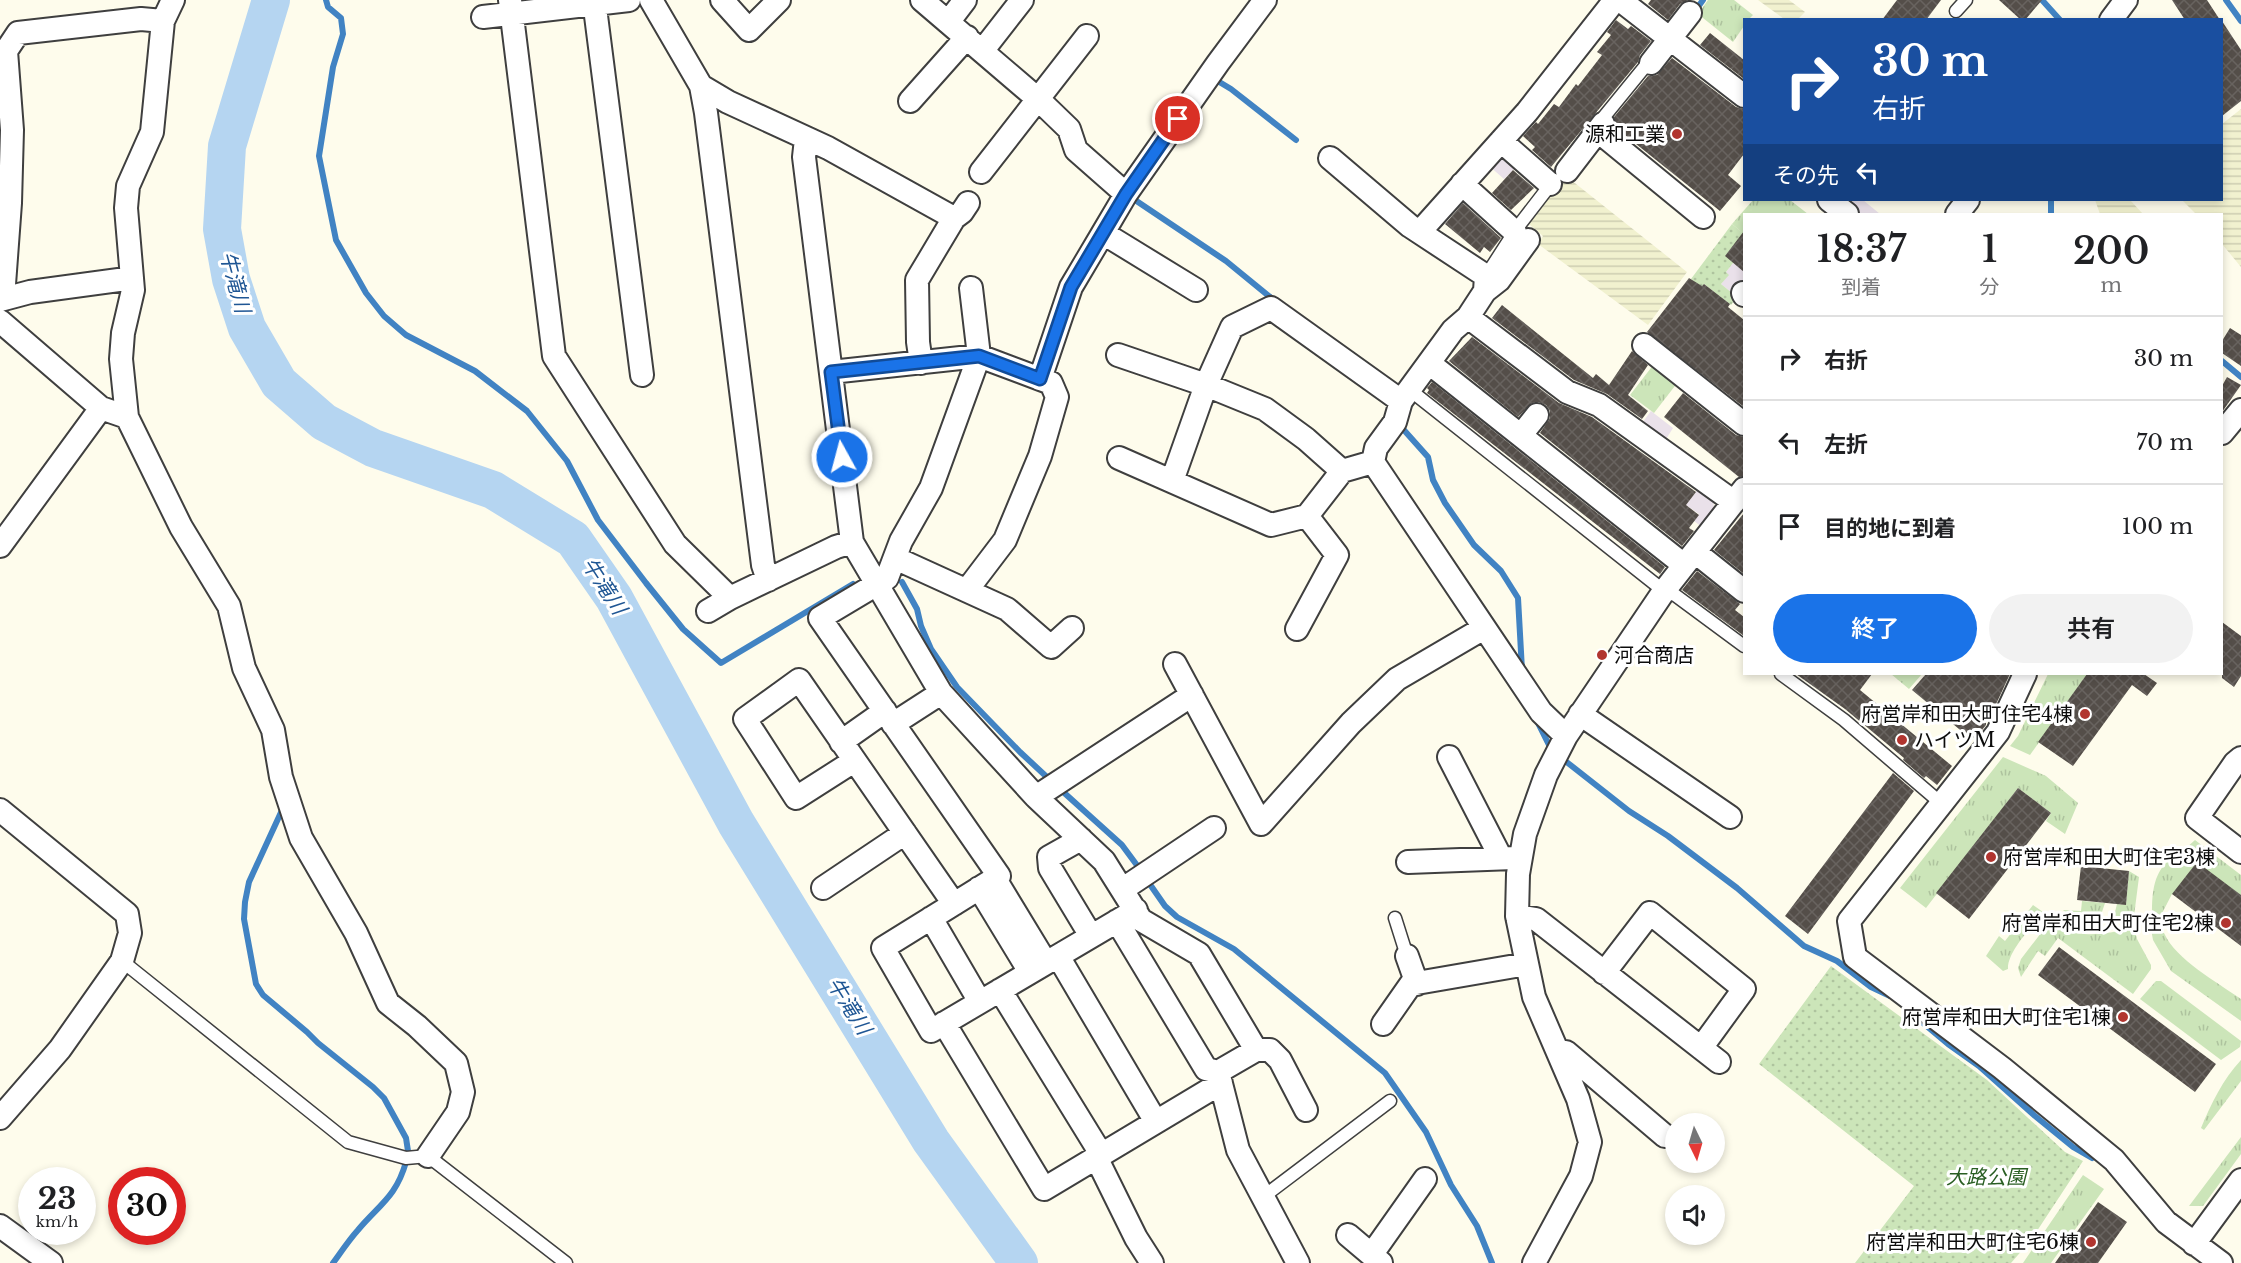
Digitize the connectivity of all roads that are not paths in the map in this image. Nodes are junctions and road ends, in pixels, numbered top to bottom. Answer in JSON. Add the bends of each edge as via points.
{"nodes":[{"id":1,"x":173,"y":0,"type":"edge"},
{"id":2,"x":629,"y":0,"type":"edge"},
{"id":3,"x":651,"y":0,"type":"edge"},
{"id":4,"x":722,"y":0,"type":"edge"},
{"id":5,"x":779,"y":0,"type":"edge"},
{"id":6,"x":922,"y":0,"type":"edge"},
{"id":7,"x":965,"y":0,"type":"edge"},
{"id":8,"x":1022,"y":0,"type":"edge"},
{"id":9,"x":1265,"y":0,"type":"edge"},
{"id":10,"x":1615,"y":0,"type":"edge"},
{"id":11,"x":1620,"y":0,"type":"edge"},
{"id":12,"x":1966,"y":0,"type":"edge"},
{"id":13,"x":2126,"y":0,"type":"edge"},
{"id":14,"x":595,"y":2,"type":"edge"},
{"id":15,"x":510,"y":7,"type":"edge"},
{"id":16,"x":1694,"y":7,"type":"edge"},
{"id":17,"x":1956,"y":11,"type":"dead end"},
{"id":18,"x":483,"y":17,"type":"dead end"},
{"id":19,"x":2112,"y":18,"type":"edge"},
{"id":20,"x":164,"y":21,"type":"junction"},
{"id":21,"x":949,"y":21,"type":"junction"},
{"id":22,"x":1087,"y":36,"type":"dead end"},
{"id":23,"x":1670,"y":39,"type":"junction"},
{"id":24,"x":975,"y":44,"type":"junction"},
{"id":25,"x":1651,"y":63,"type":"joint"},
{"id":26,"x":4,"y":77,"type":"edge"},
{"id":27,"x":701,"y":86,"type":"junction"},
{"id":28,"x":1743,"y":95,"type":"edge"},
{"id":29,"x":1039,"y":100,"type":"junction"},
{"id":30,"x":910,"y":101,"type":"dead end"},
{"id":31,"x":1600,"y":128,"type":"junction"},
{"id":32,"x":806,"y":139,"type":"junction"},
{"id":33,"x":1501,"y":141,"type":"junction"},
{"id":34,"x":1330,"y":158,"type":"dead end"},
{"id":35,"x":981,"y":172,"type":"dead end"},
{"id":36,"x":1558,"y":178,"type":"junction"},
{"id":37,"x":1462,"y":184,"type":"junction"},
{"id":38,"x":1126,"y":194,"type":"junction"},
{"id":39,"x":1831,"y":201,"type":"edge"},
{"id":40,"x":1967,"y":201,"type":"edge"},
{"id":41,"x":1846,"y":213,"type":"edge"},
{"id":42,"x":1958,"y":213,"type":"edge"},
{"id":43,"x":1703,"y":217,"type":"dead end"},
{"id":44,"x":1425,"y":226,"type":"dead end"},
{"id":45,"x":1103,"y":233,"type":"junction"},
{"id":46,"x":1521,"y":236,"type":"junction"},
{"id":47,"x":126,"y":279,"type":"dead end"},
{"id":48,"x":1485,"y":283,"type":"junction"},
{"id":49,"x":971,"y":288,"type":"dead end"},
{"id":50,"x":1196,"y":290,"type":"dead end"},
{"id":51,"x":1,"y":299,"type":"edge"},
{"id":52,"x":1468,"y":317,"type":"junction"},
{"id":53,"x":0,"y":321,"type":"edge"},
{"id":54,"x":1644,"y":345,"type":"dead end"},
{"id":55,"x":1118,"y":355,"type":"dead end"},
{"id":56,"x":979,"y":356,"type":"junction"},
{"id":57,"x":921,"y":363,"type":"junction"},
{"id":58,"x":1429,"y":363,"type":"junction"},
{"id":59,"x":831,"y":372,"type":"junction"},
{"id":60,"x":642,"y":375,"type":"dead end"},
{"id":61,"x":1040,"y":379,"type":"junction"},
{"id":62,"x":1206,"y":385,"type":"junction"},
{"id":63,"x":1406,"y":395,"type":"junction"},
{"id":64,"x":101,"y":408,"type":"junction"},
{"id":65,"x":2241,"y":410,"type":"edge"},
{"id":66,"x":1537,"y":415,"type":"dead end"},
{"id":67,"x":127,"y":417,"type":"junction"},
{"id":68,"x":1743,"y":423,"type":"edge"},
{"id":69,"x":2223,"y":432,"type":"edge"},
{"id":70,"x":1521,"y":435,"type":"junction"},
{"id":71,"x":1119,"y":458,"type":"dead end"},
{"id":72,"x":1373,"y":462,"type":"junction"},
{"id":73,"x":1342,"y":471,"type":"junction"},
{"id":74,"x":1172,"y":481,"type":"junction"},
{"id":75,"x":1740,"y":500,"type":"edge"},
{"id":76,"x":1307,"y":516,"type":"junction"},
{"id":77,"x":852,"y":542,"type":"junction"},
{"id":78,"x":0,"y":546,"type":"edge"},
{"id":79,"x":895,"y":558,"type":"junction"},
{"id":80,"x":1690,"y":558,"type":"junction"},
{"id":81,"x":768,"y":580,"type":"junction"},
{"id":82,"x":879,"y":585,"type":"junction"},
{"id":83,"x":967,"y":590,"type":"junction"},
{"id":84,"x":1743,"y":590,"type":"edge"},
{"id":85,"x":1664,"y":591,"type":"junction"},
{"id":86,"x":730,"y":598,"type":"junction"},
{"id":87,"x":708,"y":611,"type":"dead end"},
{"id":88,"x":1072,"y":628,"type":"dead end"},
{"id":89,"x":1484,"y":628,"type":"junction"},
{"id":90,"x":1297,"y":629,"type":"dead end"},
{"id":91,"x":1743,"y":645,"type":"edge"},
{"id":92,"x":1175,"y":664,"type":"dead end"},
{"id":93,"x":1782,"y":675,"type":"edge"},
{"id":94,"x":2025,"y":675,"type":"edge"},
{"id":95,"x":941,"y":693,"type":"junction"},
{"id":96,"x":1192,"y":695,"type":"junction"},
{"id":97,"x":1580,"y":714,"type":"junction"},
{"id":98,"x":889,"y":718,"type":"junction"},
{"id":99,"x":1566,"y":736,"type":"junction"},
{"id":100,"x":841,"y":742,"type":"junction"},
{"id":101,"x":1449,"y":757,"type":"dead end"},
{"id":102,"x":2241,"y":758,"type":"edge"},
{"id":103,"x":854,"y":761,"type":"junction"},
{"id":104,"x":1036,"y":797,"type":"junction"},
{"id":105,"x":1942,"y":804,"type":"junction"},
{"id":106,"x":0,"y":810,"type":"edge"},
{"id":107,"x":1730,"y":817,"type":"dead end"},
{"id":108,"x":1214,"y":828,"type":"dead end"},
{"id":109,"x":905,"y":833,"type":"junction"},
{"id":110,"x":1081,"y":839,"type":"junction"},
{"id":111,"x":2241,"y":852,"type":"edge"},
{"id":112,"x":1511,"y":858,"type":"junction"},
{"id":113,"x":1408,"y":862,"type":"dead end"},
{"id":114,"x":987,"y":884,"type":"junction"},
{"id":115,"x":823,"y":888,"type":"dead end"},
{"id":116,"x":1123,"y":889,"type":"junction"},
{"id":117,"x":954,"y":904,"type":"junction"},
{"id":118,"x":1126,"y":915,"type":"junction"},
{"id":119,"x":1517,"y":916,"type":"junction"},
{"id":120,"x":931,"y":918,"type":"junction"},
{"id":121,"x":1395,"y":918,"type":"dead end"},
{"id":122,"x":1090,"y":936,"type":"junction"},
{"id":123,"x":1407,"y":956,"type":"joint"},
{"id":124,"x":122,"y":961,"type":"junction"},
{"id":125,"x":1045,"y":964,"type":"junction"},
{"id":126,"x":1527,"y":964,"type":"junction"},
{"id":127,"x":1604,"y":973,"type":"junction"},
{"id":128,"x":1417,"y":984,"type":"junction"},
{"id":129,"x":1000,"y":990,"type":"junction"},
{"id":130,"x":980,"y":1002,"type":"junction"},
{"id":131,"x":944,"y":1023,"type":"junction"},
{"id":132,"x":1383,"y":1024,"type":"dead end"},
{"id":133,"x":1701,"y":1048,"type":"junction"},
{"id":134,"x":1256,"y":1050,"type":"junction"},
{"id":135,"x":1558,"y":1052,"type":"junction"},
{"id":136,"x":1719,"y":1062,"type":"dead end"},
{"id":137,"x":1220,"y":1077,"type":"junction"},
{"id":138,"x":1390,"y":1101,"type":"dead end"},
{"id":139,"x":1306,"y":1110,"type":"dead end"},
{"id":140,"x":0,"y":1118,"type":"edge"},
{"id":141,"x":1156,"y":1122,"type":"junction"},
{"id":142,"x":1665,"y":1136,"type":"dead end"},
{"id":143,"x":428,"y":1156,"type":"junction"},
{"id":144,"x":1099,"y":1156,"type":"junction"},
{"id":145,"x":1425,"y":1179,"type":"dead end"},
{"id":146,"x":2241,"y":1180,"type":"edge"},
{"id":147,"x":1263,"y":1197,"type":"junction"},
{"id":148,"x":0,"y":1227,"type":"edge"},
{"id":149,"x":1348,"y":1235,"type":"dead end"},
{"id":150,"x":2194,"y":1244,"type":"junction"},
{"id":151,"x":1376,"y":1258,"type":"edge"},
{"id":152,"x":51,"y":1263,"type":"edge"},
{"id":153,"x":566,"y":1263,"type":"edge"},
{"id":154,"x":1152,"y":1263,"type":"edge"},
{"id":155,"x":1298,"y":1263,"type":"edge"},
{"id":156,"x":1534,"y":1263,"type":"edge"},
{"id":157,"x":2221,"y":1263,"type":"edge"}],
"edges":[{"from":1,"to":20,"type":"street"},
{"from":2,"to":14,"type":"street"},
{"from":3,"to":27,"type":"street"},
{"from":4,"to":5,"type":"street","via":[[749,30]]},
{"from":6,"to":21,"type":"street"},
{"from":7,"to":21,"type":"street"},
{"from":8,"to":24,"type":"street"},
{"from":9,"to":38,"type":"street"},
{"from":10,"to":33,"type":"street","via":[[1558,89]]},
{"from":11,"to":23,"type":"street"},
{"from":12,"to":17,"type":"lane"},
{"from":13,"to":19,"type":"street"},
{"from":14,"to":15,"type":"street"},
{"from":14,"to":60,"type":"street"},
{"from":15,"to":18,"type":"street"},
{"from":15,"to":86,"type":"street","via":[[554,356],[675,544]]},
{"from":16,"to":23,"type":"street"},
{"from":20,"to":26,"type":"street","via":[[141,19],[18,33],[6,51]]},
{"from":20,"to":67,"type":"street","via":[[152,132],[128,186],[126,208],[133,290],[123,333]]},
{"from":21,"to":24,"type":"street"},
{"from":22,"to":29,"type":"street"},
{"from":23,"to":25,"type":"street"},
{"from":23,"to":28,"type":"street"},
{"from":24,"to":29,"type":"street"},
{"from":24,"to":30,"type":"street"},
{"from":25,"to":31,"type":"lane","via":[[1603,118]]},
{"from":26,"to":51,"type":"street","via":[[12,130]]},
{"from":27,"to":32,"type":"street"},
{"from":27,"to":81,"type":"street","via":[[762,565]]},
{"from":29,"to":35,"type":"street"},
{"from":29,"to":38,"type":"street","via":[[1069,129],[1076,150]]},
{"from":31,"to":36,"type":"street"},
{"from":31,"to":43,"type":"street"},
{"from":32,"to":57,"type":"street","via":[[961,210],[917,280]]},
{"from":32,"to":59,"type":"street","via":[[804,157]]},
{"from":33,"to":36,"type":"street"},
{"from":33,"to":37,"type":"street"},
{"from":34,"to":48,"type":"street"},
{"from":36,"to":46,"type":"lane"},
{"from":37,"to":44,"type":"street"},
{"from":37,"to":46,"type":"street"},
{"from":38,"to":45,"type":"street"},
{"from":39,"to":41,"type":"street"},
{"from":40,"to":42,"type":"street"},
{"from":45,"to":50,"type":"street"},
{"from":45,"to":61,"type":"street","via":[[1071,287]]},
{"from":46,"to":48,"type":"street","via":[[1499,280]]},
{"from":47,"to":51,"type":"street"},
{"from":48,"to":52,"type":"street"},
{"from":49,"to":56,"type":"street"},
{"from":52,"to":58,"type":"street","via":[[1453,330]]},
{"from":52,"to":75,"type":"street","via":[[1566,392],[1599,405]]},
{"from":53,"to":64,"type":"street"},
{"from":54,"to":68,"type":"street"},
{"from":55,"to":62,"type":"street"},
{"from":56,"to":57,"type":"street"},
{"from":56,"to":61,"type":"street"},
{"from":56,"to":79,"type":"street","via":[[931,488]]},
{"from":57,"to":59,"type":"street"},
{"from":58,"to":63,"type":"street"},
{"from":58,"to":70,"type":"street"},
{"from":59,"to":77,"type":"street"},
{"from":61,"to":83,"type":"street","via":[[1051,383],[1057,397],[1040,456],[1005,540]]},
{"from":62,"to":63,"type":"street","via":[[1232,327],[1271,308]]},
{"from":62,"to":73,"type":"street","via":[[1265,409]]},
{"from":62,"to":74,"type":"street"},
{"from":63,"to":72,"type":"street","via":[[1395,422],[1376,448]]},
{"from":63,"to":85,"type":"lane"},
{"from":64,"to":67,"type":"street"},
{"from":64,"to":78,"type":"street"},
{"from":65,"to":69,"type":"street"},
{"from":66,"to":70,"type":"street"},
{"from":67,"to":143,"type":"street","via":[[181,527],[229,606],[244,668],[273,730],[281,777],[301,838],[356,933],[388,1004],[456,1063],[464,1092],[458,1112]]},
{"from":70,"to":80,"type":"street","via":[[1593,505]]},
{"from":71,"to":74,"type":"street"},
{"from":72,"to":73,"type":"street"},
{"from":72,"to":89,"type":"street"},
{"from":73,"to":76,"type":"street"},
{"from":74,"to":76,"type":"street","via":[[1270,525]]},
{"from":75,"to":80,"type":"street"},
{"from":76,"to":90,"type":"street","via":[[1337,555]]},
{"from":77,"to":81,"type":"street"},
{"from":77,"to":82,"type":"street"},
{"from":79,"to":82,"type":"street","via":[[887,578]]},
{"from":79,"to":83,"type":"street"},
{"from":80,"to":84,"type":"street"},
{"from":80,"to":85,"type":"street"},
{"from":81,"to":86,"type":"street"},
{"from":82,"to":95,"type":"street"},
{"from":82,"to":98,"type":"street","via":[[820,618]]},
{"from":83,"to":88,"type":"street","via":[[1007,609],[1051,647]]},
{"from":85,"to":91,"type":"lane"},
{"from":85,"to":97,"type":"street"},
{"from":86,"to":87,"type":"street"},
{"from":89,"to":96,"type":"street","via":[[1397,679],[1351,723],[1261,824]]},
{"from":89,"to":99,"type":"street","via":[[1541,712]]},
{"from":92,"to":96,"type":"street"},
{"from":93,"to":105,"type":"lane","via":[[1844,720]]},
{"from":94,"to":105,"type":"street","via":[[1998,732]]},
{"from":95,"to":98,"type":"street"},
{"from":95,"to":104,"type":"street"},
{"from":96,"to":104,"type":"street"},
{"from":97,"to":99,"type":"street"},
{"from":97,"to":107,"type":"street"},
{"from":98,"to":100,"type":"street"},
{"from":98,"to":114,"type":"street","via":[[999,876]]},
{"from":99,"to":112,"type":"street"},
{"from":100,"to":103,"type":"street"},
{"from":100,"to":103,"type":"street","via":[[799,680],[745,719],[796,798]]},
{"from":101,"to":112,"type":"street"},
{"from":102,"to":111,"type":"street","via":[[2197,818]]},
{"from":103,"to":109,"type":"street"},
{"from":104,"to":110,"type":"street"},
{"from":105,"to":150,"type":"street","via":[[1849,921],[1855,957],[2002,1068],[2114,1160],[2166,1222]]},
{"from":106,"to":124,"type":"street","via":[[127,914],[130,933]]},
{"from":108,"to":116,"type":"street"},
{"from":109,"to":115,"type":"street"},
{"from":109,"to":117,"type":"street"},
{"from":110,"to":116,"type":"street","via":[[1104,861]]},
{"from":110,"to":122,"type":"street","via":[[1049,857],[1050,868]]},
{"from":112,"to":113,"type":"street"},
{"from":112,"to":119,"type":"street","via":[[1518,874]]},
{"from":114,"to":117,"type":"street"},
{"from":114,"to":125,"type":"street"},
{"from":116,"to":118,"type":"street"},
{"from":117,"to":120,"type":"street"},
{"from":118,"to":122,"type":"street"},
{"from":118,"to":134,"type":"street","via":[[1199,954]]},
{"from":118,"to":137,"type":"street","via":[[1206,1069]]},
{"from":119,"to":126,"type":"street"},
{"from":119,"to":127,"type":"street","via":[[1536,919]]},
{"from":120,"to":130,"type":"street"},
{"from":120,"to":131,"type":"street","via":[[883,948],[931,1031]]},
{"from":121,"to":123,"type":"lane"},
{"from":122,"to":125,"type":"street"},
{"from":123,"to":128,"type":"street"},
{"from":124,"to":140,"type":"street","via":[[60,1049]]},
{"from":124,"to":143,"type":"lane","via":[[348,1143],[406,1158]]},
{"from":125,"to":129,"type":"street"},
{"from":125,"to":141,"type":"street"},
{"from":126,"to":128,"type":"street"},
{"from":126,"to":135,"type":"street","via":[[1534,997]]},
{"from":127,"to":133,"type":"street"},
{"from":127,"to":133,"type":"street","via":[[1650,913],[1744,989]]},
{"from":128,"to":132,"type":"street","via":[[1411,984]]},
{"from":129,"to":130,"type":"street"},
{"from":129,"to":144,"type":"street"},
{"from":130,"to":131,"type":"street"},
{"from":131,"to":144,"type":"street","via":[[1044,1189]]},
{"from":133,"to":136,"type":"street"},
{"from":134,"to":137,"type":"street"},
{"from":134,"to":139,"type":"street","via":[[1270,1050],[1280,1060]]},
{"from":135,"to":142,"type":"street","via":[[1566,1052]]},
{"from":135,"to":156,"type":"street","via":[[1578,1099],[1590,1142],[1581,1176]]},
{"from":137,"to":141,"type":"street"},
{"from":137,"to":147,"type":"street","via":[[1238,1150]]},
{"from":138,"to":147,"type":"lane"},
{"from":141,"to":144,"type":"street"},
{"from":143,"to":153,"type":"lane"},
{"from":144,"to":154,"type":"street","via":[[1136,1238]]},
{"from":145,"to":151,"type":"street"},
{"from":146,"to":150,"type":"street"},
{"from":147,"to":155,"type":"street"},
{"from":148,"to":152,"type":"street"},
{"from":149,"to":151,"type":"street"},
{"from":150,"to":157,"type":"street"}]}
